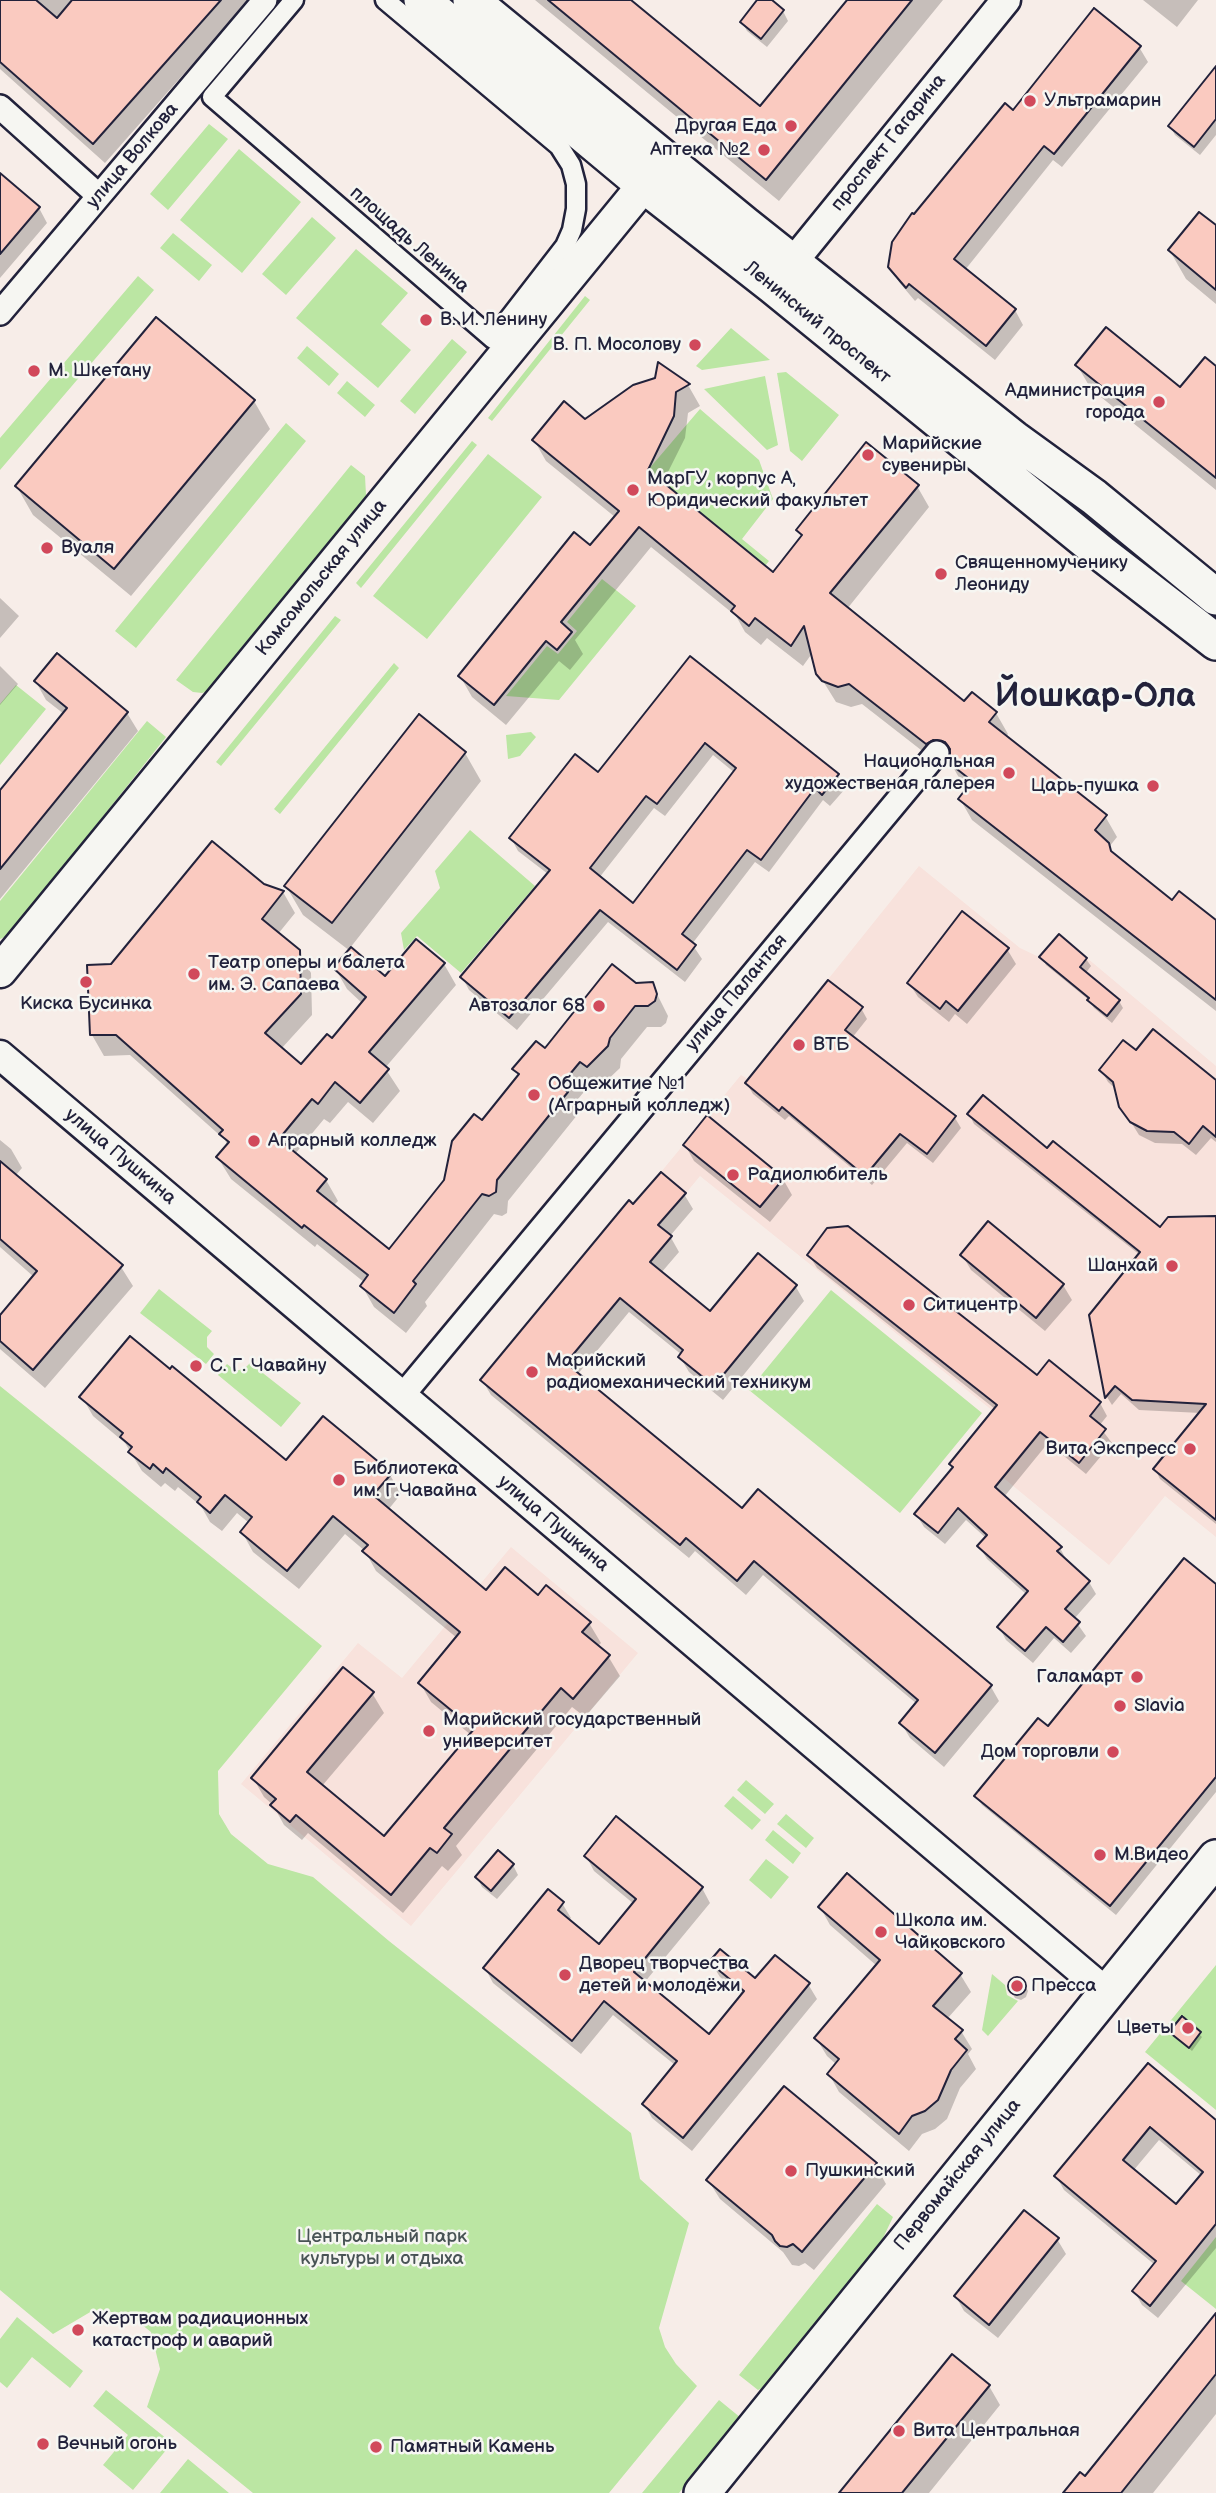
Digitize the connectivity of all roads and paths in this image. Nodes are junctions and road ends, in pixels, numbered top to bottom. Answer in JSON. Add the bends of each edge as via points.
{"nodes":[{"id":1,"x":265,"y":0,"type":"edge"},
{"id":2,"x":294,"y":0,"type":"edge"},
{"id":3,"x":385,"y":0,"type":"edge"},
{"id":4,"x":422,"y":0,"type":"edge"},
{"id":5,"x":471,"y":0,"type":"edge"},
{"id":6,"x":1006,"y":0,"type":"edge"},
{"id":7,"x":0,"y":107,"type":"edge"},
{"id":8,"x":655,"y":172,"type":"junction"},
{"id":9,"x":99,"y":196,"type":"junction"},
{"id":10,"x":783,"y":274,"type":"junction"},
{"id":11,"x":0,"y":313,"type":"edge"},
{"id":12,"x":1216,"y":597,"type":"edge"},
{"id":13,"x":1216,"y":642,"type":"edge"},
{"id":14,"x":937,"y":753,"type":"dead end"},
{"id":15,"x":0,"y":971,"type":"edge"},
{"id":16,"x":0,"y":1055,"type":"edge"},
{"id":17,"x":402,"y":1396,"type":"junction"},
{"id":18,"x":1216,"y":1858,"type":"edge"},
{"id":19,"x":1106,"y":1992,"type":"junction"},
{"id":20,"x":702,"y":2493,"type":"edge"}],
"edges":[{"from":1,"to":9,"type":"street","name":"улица Волкова"},
{"from":2,"to":3,"type":"street","name":"площадь Ленина","via":[[212,97],[493,339],[565,246],[576,209],[571,165],[559,146]]},
{"from":4,"to":8,"type":"main road","name":"Ленинский проспект"},
{"from":5,"to":8,"type":"main road","name":"Ленинский проспект"},
{"from":6,"to":10,"type":"street","name":"проспект Гагарина"},
{"from":7,"to":9,"type":"street"},
{"from":8,"to":10,"type":"main road","name":"Ленинский проспект"},
{"from":8,"to":15,"type":"main road","name":"Комсомольская улица"},
{"from":9,"to":11,"type":"street","name":"улица Волкова"},
{"from":10,"to":12,"type":"main road","name":"Ленинский проспект","via":[[1094,497]]},
{"from":10,"to":13,"type":"main road","name":"Ленинский проспект","via":[[1101,553]]},
{"from":14,"to":17,"type":"street","name":"улица Палантая"},
{"from":16,"to":17,"type":"street","name":"улица Пушкина"},
{"from":17,"to":19,"type":"street","name":"улица Пушкина"},
{"from":18,"to":19,"type":"main road","name":"Первомайская улица"},
{"from":19,"to":20,"type":"main road","name":"Первомайская улица"}]}
